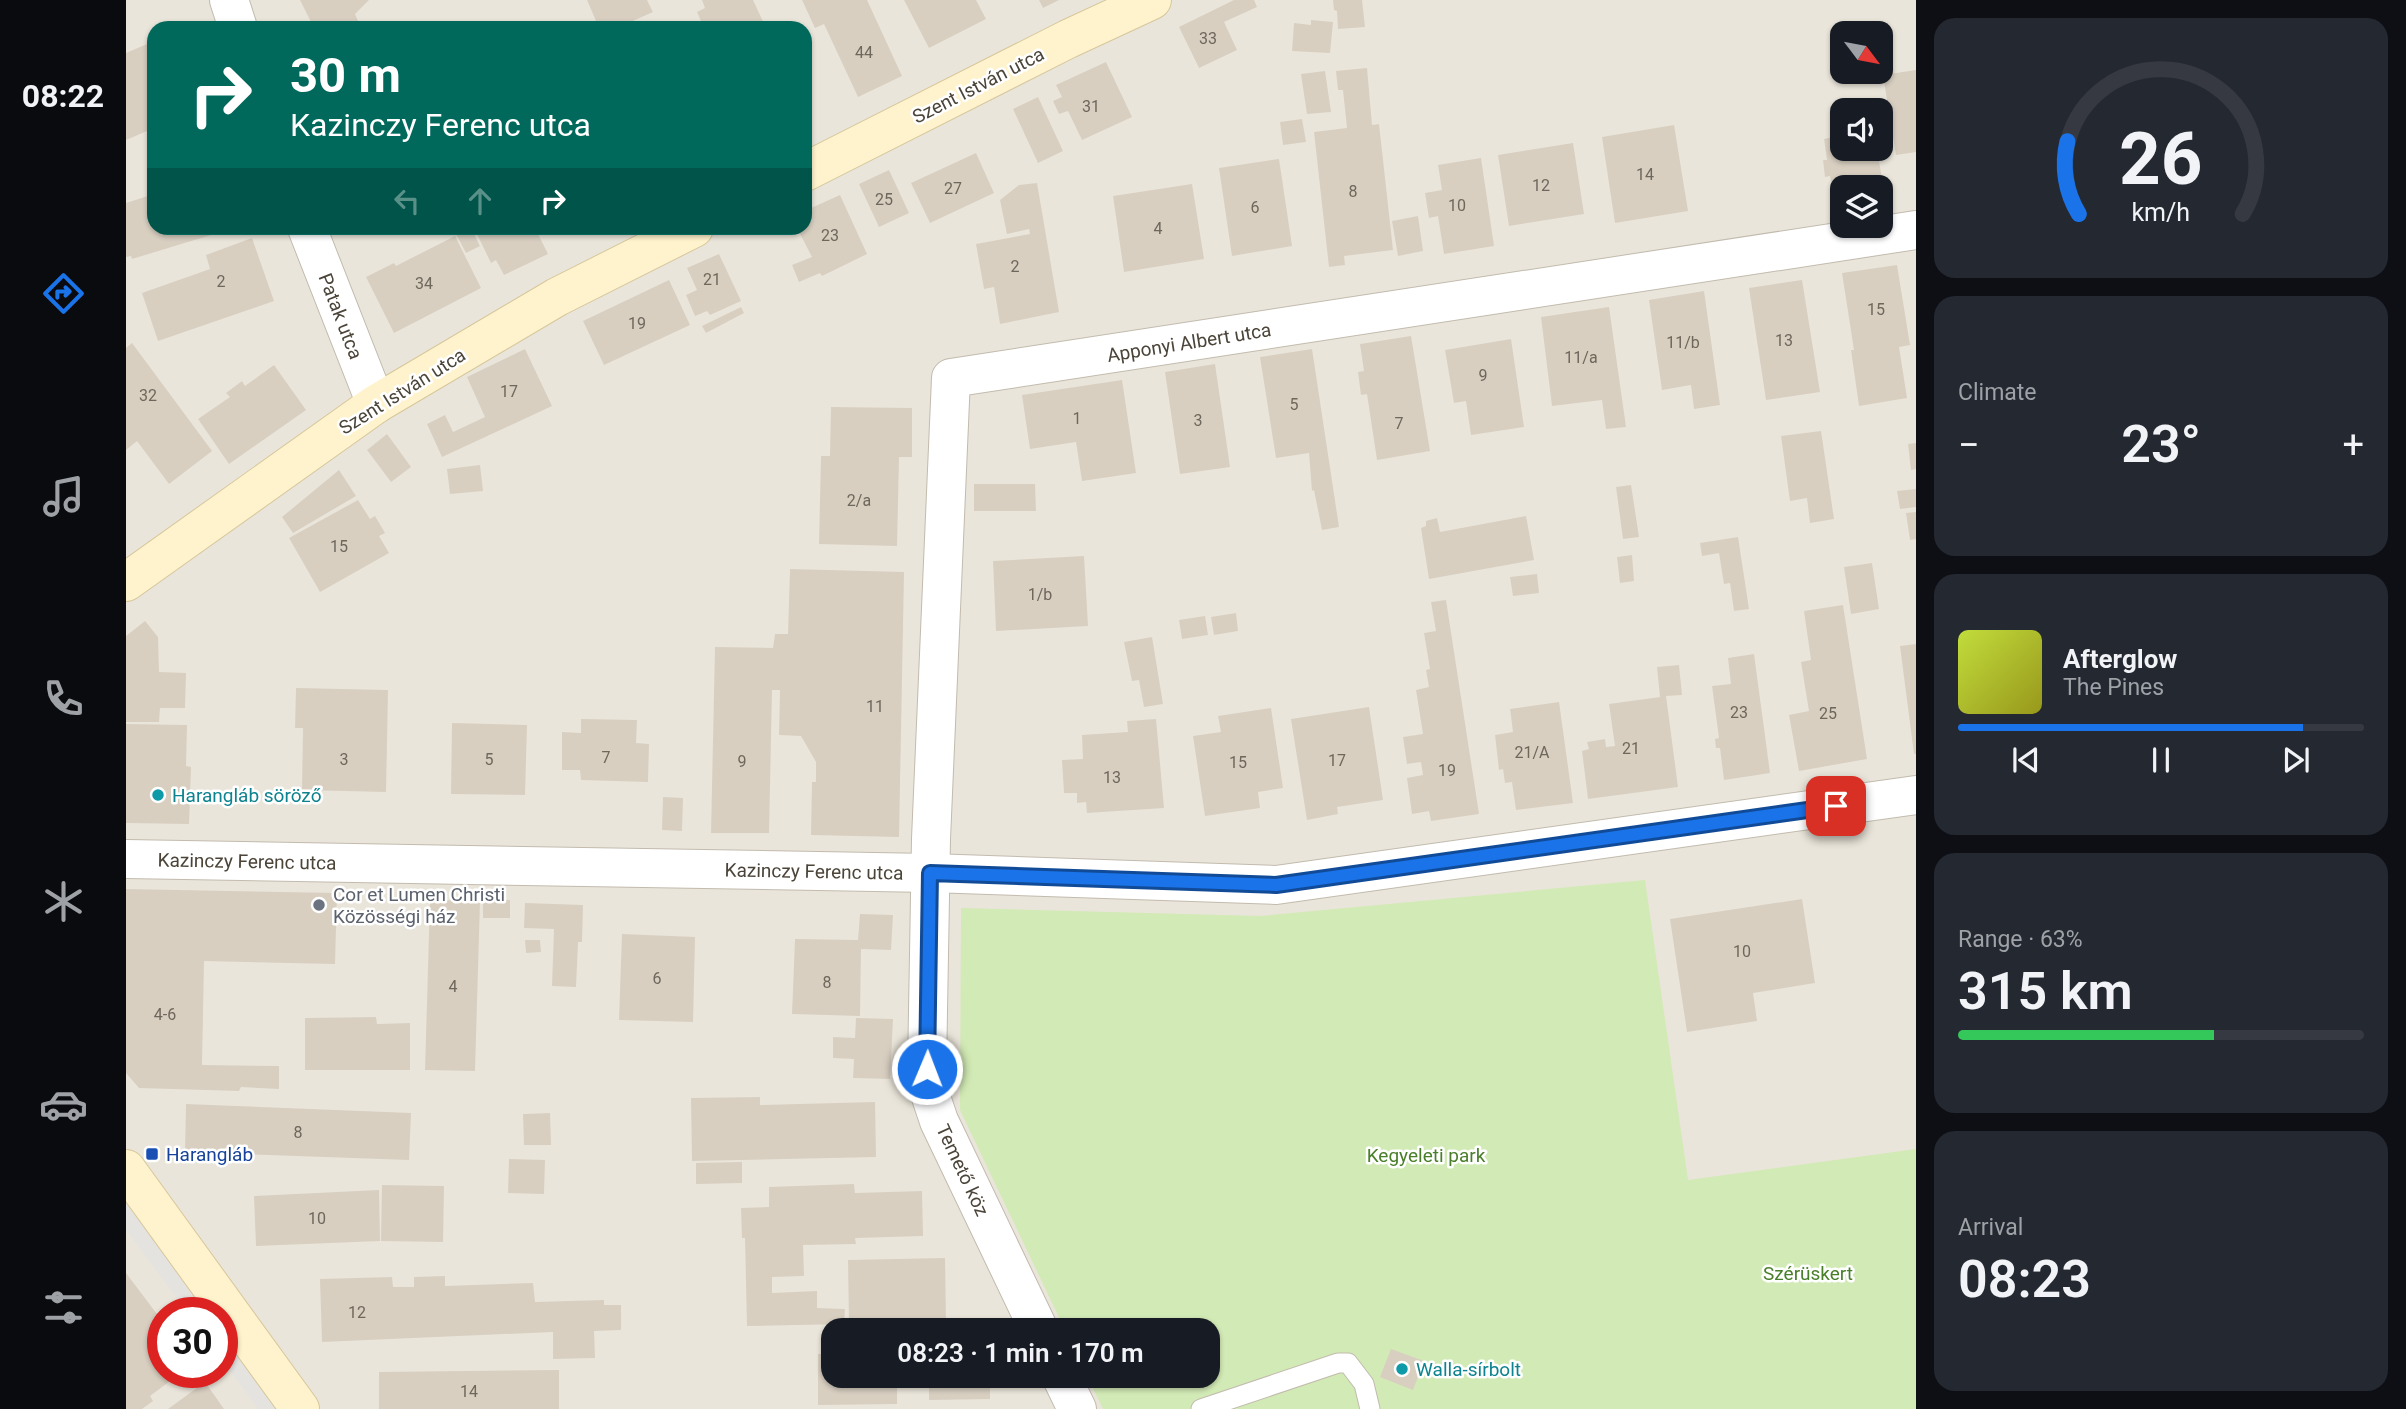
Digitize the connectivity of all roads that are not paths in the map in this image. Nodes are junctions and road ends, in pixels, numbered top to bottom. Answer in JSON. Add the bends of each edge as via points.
{"nodes":[{"id":1,"x":229,"y":0,"type":"edge"},
{"id":2,"x":1152,"y":0,"type":"edge"},
{"id":3,"x":236,"y":21,"type":"edge"},
{"id":4,"x":812,"y":168,"type":"edge"},
{"id":5,"x":1916,"y":230,"type":"edge"},
{"id":6,"x":310,"y":235,"type":"edge"},
{"id":7,"x":680,"y":235,"type":"edge"},
{"id":8,"x":376,"y":404,"type":"junction"},
{"id":9,"x":126,"y":582,"type":"edge"},
{"id":10,"x":1916,"y":795,"type":"edge"},
{"id":11,"x":126,"y":859,"type":"edge"},
{"id":12,"x":930,"y":873,"type":"junction"},
{"id":13,"x":126,"y":1169,"type":"edge"},
{"id":14,"x":1034,"y":1318,"type":"edge"},
{"id":15,"x":1067,"y":1388,"type":"edge"},
{"id":16,"x":300,"y":1409,"type":"edge"},
{"id":17,"x":1077,"y":1409,"type":"edge"},
{"id":18,"x":1201,"y":1409,"type":"edge"},
{"id":19,"x":1370,"y":1409,"type":"edge"}],
"edges":[{"from":1,"to":3,"type":"street"},
{"from":2,"to":4,"type":"main road","name":"Szent István utca"},
{"from":5,"to":12,"type":"street","name":"Apponyi Albert utca","via":[[951,378]]},
{"from":6,"to":8,"type":"street","name":"Patak utca"},
{"from":7,"to":8,"type":"main road","name":"Szent István utca","via":[[557,297]]},
{"from":8,"to":9,"type":"main road","name":"Szent István utca"},
{"from":10,"to":12,"type":"street","name":"Kazinczy Ferenc utca","via":[[1276,885]]},
{"from":11,"to":12,"type":"street","name":"Kazinczy Ferenc utca"},
{"from":12,"to":14,"type":"street","name":"Temető köz","via":[[927,1069],[931,1097]]},
{"from":13,"to":16,"type":"main road"},
{"from":15,"to":17,"type":"street"},
{"from":18,"to":19,"type":"lane","via":[[1338,1363],[1348,1363],[1364,1384]]}]}
